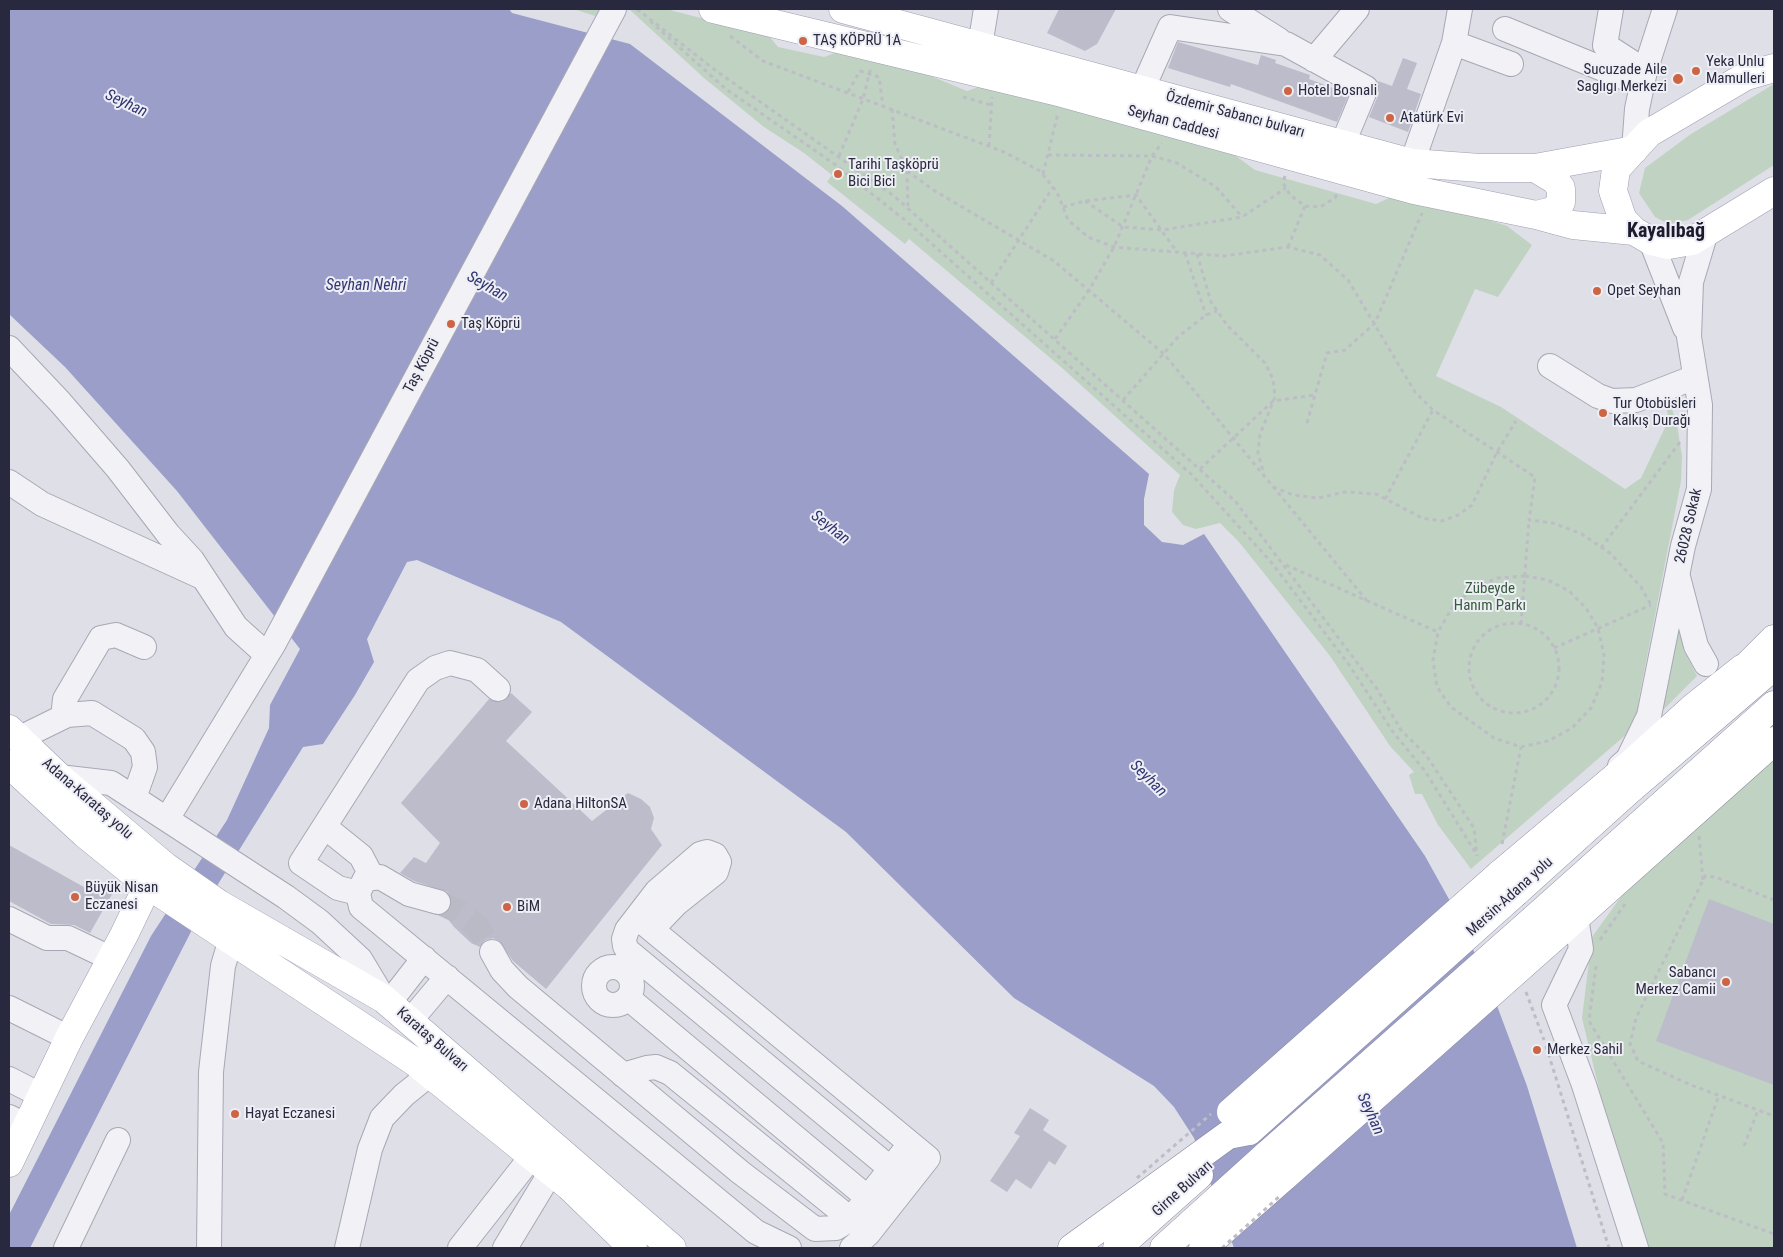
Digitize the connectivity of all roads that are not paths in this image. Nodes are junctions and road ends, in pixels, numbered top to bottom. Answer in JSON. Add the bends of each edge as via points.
{"nodes":[{"id":1,"x":614,"y":9,"type":"edge"},
{"id":2,"x":843,"y":9,"type":"edge"},
{"id":3,"x":986,"y":9,"type":"edge"},
{"id":4,"x":1230,"y":9,"type":"edge"},
{"id":5,"x":1356,"y":9,"type":"edge"},
{"id":6,"x":1460,"y":9,"type":"edge"},
{"id":7,"x":1611,"y":9,"type":"edge"},
{"id":8,"x":1666,"y":9,"type":"edge"},
{"id":9,"x":718,"y":20,"type":"edge"},
{"id":10,"x":1505,"y":29,"type":"dead end"},
{"id":11,"x":1454,"y":43,"type":"junction"},
{"id":12,"x":1286,"y":44,"type":"junction"},
{"id":13,"x":980,"y":46,"type":"junction"},
{"id":14,"x":1314,"y":60,"type":"junction"},
{"id":15,"x":1512,"y":64,"type":"dead end"},
{"id":16,"x":1774,"y":68,"type":"edge"},
{"id":17,"x":1644,"y":78,"type":"junction"},
{"id":18,"x":1142,"y":90,"type":"junction"},
{"id":19,"x":1343,"y":143,"type":"junction"},
{"id":20,"x":1634,"y":150,"type":"junction"},
{"id":21,"x":1412,"y":163,"type":"junction"},
{"id":22,"x":1535,"y":168,"type":"junction"},
{"id":23,"x":1774,"y":191,"type":"edge"},
{"id":24,"x":1536,"y":215,"type":"junction"},
{"id":25,"x":1706,"y":232,"type":"junction"},
{"id":26,"x":1643,"y":236,"type":"junction"},
{"id":27,"x":1689,"y":337,"type":"junction"},
{"id":28,"x":9,"y":348,"type":"edge"},
{"id":29,"x":1550,"y":366,"type":"dead end"},
{"id":30,"x":1695,"y":377,"type":"junction"},
{"id":31,"x":9,"y":482,"type":"edge"},
{"id":32,"x":1677,"y":575,"type":"junction"},
{"id":33,"x":205,"y":579,"type":"junction"},
{"id":34,"x":1774,"y":639,"type":"edge"},
{"id":35,"x":144,"y":647,"type":"dead end"},
{"id":36,"x":269,"y":649,"type":"junction"},
{"id":37,"x":1706,"y":664,"type":"dead end"},
{"id":38,"x":1774,"y":666,"type":"edge"},
{"id":39,"x":1743,"y":668,"type":"junction"},
{"id":40,"x":498,"y":689,"type":"dead end"},
{"id":41,"x":1774,"y":704,"type":"edge"},
{"id":42,"x":67,"y":715,"type":"junction"},
{"id":43,"x":1774,"y":730,"type":"edge"},
{"id":44,"x":14,"y":734,"type":"edge"},
{"id":45,"x":1774,"y":741,"type":"edge"},
{"id":46,"x":9,"y":764,"type":"edge"},
{"id":47,"x":59,"y":777,"type":"junction"},
{"id":48,"x":1628,"y":791,"type":"junction"},
{"id":49,"x":134,"y":798,"type":"junction"},
{"id":50,"x":1589,"y":799,"type":"junction"},
{"id":51,"x":1649,"y":816,"type":"junction"},
{"id":52,"x":167,"y":819,"type":"junction"},
{"id":53,"x":325,"y":827,"type":"junction"},
{"id":54,"x":158,"y":881,"type":"junction"},
{"id":55,"x":1507,"y":883,"type":"junction"},
{"id":56,"x":365,"y":885,"type":"junction"},
{"id":57,"x":438,"y":902,"type":"tunnel mouth"},
{"id":58,"x":213,"y":914,"type":"junction"},
{"id":59,"x":1576,"y":917,"type":"junction"},
{"id":60,"x":9,"y":919,"type":"edge"},
{"id":61,"x":1543,"y":929,"type":"junction"},
{"id":62,"x":231,"y":939,"type":"junction"},
{"id":63,"x":492,"y":952,"type":"tunnel mouth"},
{"id":64,"x":424,"y":958,"type":"junction"},
{"id":65,"x":112,"y":959,"type":"junction"},
{"id":66,"x":447,"y":977,"type":"junction"},
{"id":67,"x":628,"y":998,"type":"dead end"},
{"id":68,"x":387,"y":1001,"type":"junction"},
{"id":69,"x":536,"y":1002,"type":"junction"},
{"id":70,"x":9,"y":1008,"type":"edge"},
{"id":71,"x":410,"y":1021,"type":"junction"},
{"id":72,"x":560,"y":1022,"type":"junction"},
{"id":73,"x":512,"y":1031,"type":"junction"},
{"id":74,"x":69,"y":1038,"type":"junction"},
{"id":75,"x":536,"y":1051,"type":"junction"},
{"id":76,"x":430,"y":1074,"type":"junction"},
{"id":77,"x":623,"y":1075,"type":"junction"},
{"id":78,"x":9,"y":1079,"type":"edge"},
{"id":79,"x":42,"y":1096,"type":"junction"},
{"id":80,"x":1240,"y":1121,"type":"junction"},
{"id":81,"x":18,"y":1122,"type":"edge"},
{"id":82,"x":118,"y":1140,"type":"dead end"},
{"id":83,"x":1268,"y":1154,"type":"junction"},
{"id":84,"x":9,"y":1163,"type":"edge"},
{"id":85,"x":541,"y":1164,"type":"junction"},
{"id":86,"x":900,"y":1176,"type":"junction"},
{"id":87,"x":876,"y":1205,"type":"junction"},
{"id":88,"x":857,"y":1234,"type":"edge"},
{"id":89,"x":620,"y":1243,"type":"edge"},
{"id":90,"x":66,"y":1248,"type":"edge"},
{"id":91,"x":209,"y":1248,"type":"edge"},
{"id":92,"x":347,"y":1248,"type":"edge"},
{"id":93,"x":460,"y":1248,"type":"edge"},
{"id":94,"x":505,"y":1248,"type":"edge"},
{"id":95,"x":672,"y":1248,"type":"edge"},
{"id":96,"x":789,"y":1248,"type":"edge"},
{"id":97,"x":1072,"y":1248,"type":"edge"},
{"id":98,"x":1117,"y":1248,"type":"edge"},
{"id":99,"x":1164,"y":1248,"type":"edge"},
{"id":100,"x":1191,"y":1248,"type":"edge"},
{"id":101,"x":1203,"y":1248,"type":"edge"},
{"id":102,"x":1636,"y":1248,"type":"edge"}],
"edges":[{"from":1,"to":36,"type":"street","name":"Taș Köprü"},
{"from":2,"to":13,"type":"main road","name":"Özdemir Sabancı bulvarı"},
{"from":3,"to":13,"type":"street"},
{"from":4,"to":12,"type":"street"},
{"from":5,"to":14,"type":"street"},
{"from":6,"to":11,"type":"street"},
{"from":7,"to":17,"type":"street","via":[[1605,45]]},
{"from":8,"to":17,"type":"street"},
{"from":9,"to":24,"type":"main road","name":"Seyhan Caddesi","via":[[993,76],[1414,190]]},
{"from":10,"to":17,"type":"street"},
{"from":11,"to":15,"type":"street"},
{"from":11,"to":21,"type":"street"},
{"from":12,"to":14,"type":"street"},
{"from":12,"to":18,"type":"street","via":[[1170,28]]},
{"from":13,"to":18,"type":"main road","name":"Özdemir Sabancı bulvarı"},
{"from":14,"to":19,"type":"street","via":[[1366,88]]},
{"from":16,"to":20,"type":"main road","via":[[1746,76],[1649,133]]},
{"from":17,"to":20,"type":"street","via":[[1637,109]]},
{"from":18,"to":19,"type":"main road","name":"Özdemir Sabancı bulvarı"},
{"from":19,"to":21,"type":"main road","name":"Özdemir Sabancı bulvarı"},
{"from":20,"to":22,"type":"main road","name":"Özdemir Sabancı bulvarı"},
{"from":20,"to":26,"type":"main road","via":[[1616,169],[1613,191],[1624,220]]},
{"from":21,"to":22,"type":"main road","name":"Özdemir Sabancı bulvarı"},
{"from":22,"to":24,"type":"main road","via":[[1555,180],[1561,188],[1561,202],[1554,210]]},
{"from":23,"to":25,"type":"main road","name":"Seyhan Caddesi"},
{"from":24,"to":26,"type":"main road","name":"Seyhan Caddesi"},
{"from":25,"to":26,"type":"main road","name":"Seyhan Caddesi","via":[[1692,241],[1669,245]]},
{"from":25,"to":27,"type":"street","name":"26028 Sokak","via":[[1691,282]]},
{"from":26,"to":27,"type":"street"},
{"from":27,"to":30,"type":"street","name":"26028 Sokak"},
{"from":28,"to":33,"type":"street","via":[[118,469]]},
{"from":29,"to":30,"type":"street","via":[[1598,396],[1612,401],[1636,400]]},
{"from":30,"to":32,"type":"street","name":"26028 Sokak","via":[[1700,405],[1699,489]]},
{"from":31,"to":33,"type":"street","via":[[42,504]]},
{"from":32,"to":37,"type":"street","via":[[1696,646]]},
{"from":32,"to":50,"type":"street","name":"26028 Sokak","via":[[1649,716],[1628,759]]},
{"from":33,"to":36,"type":"street","via":[[236,627]]},
{"from":34,"to":39,"type":"main road"},
{"from":35,"to":42,"type":"street","via":[[116,635],[101,638],[66,699],[64,708]]},
{"from":36,"to":52,"type":"street","name":"Taș Köprü"},
{"from":38,"to":48,"type":"main road","name":"Mersin-Adana yolu"},
{"from":39,"to":48,"type":"main road","via":[[1702,714],[1650,761]]},
{"from":39,"to":50,"type":"main road"},
{"from":40,"to":53,"type":"street","via":[[484,675],[459,664],[442,665],[426,673],[418,680]]},
{"from":41,"to":51,"type":"main road"},
{"from":42,"to":44,"type":"street"},
{"from":42,"to":49,"type":"street","via":[[92,714],[139,745],[145,767]]},
{"from":43,"to":51,"type":"main road","via":[[1688,797]]},
{"from":44,"to":47,"type":"main road","name":"Adana-Karataş yolu"},
{"from":45,"to":59,"type":"main road"},
{"from":46,"to":54,"type":"main road","name":"Adana-Karataş yolu","via":[[85,834]]},
{"from":47,"to":49,"type":"street","via":[[111,783]]},
{"from":47,"to":54,"type":"main road","name":"Adana-Karataş yolu"},
{"from":48,"to":55,"type":"main road","name":"Mersin-Adana yolu"},
{"from":49,"to":52,"type":"street"},
{"from":50,"to":55,"type":"main road"},
{"from":51,"to":61,"type":"main road"},
{"from":52,"to":68,"type":"street","via":[[320,922],[360,959]]},
{"from":53,"to":56,"type":"street","via":[[361,856]]},
{"from":53,"to":56,"type":"street","via":[[301,863],[338,888]]},
{"from":54,"to":58,"type":"main road","name":"Karataş Bulvarı"},
{"from":54,"to":65,"type":"main road"},
{"from":55,"to":80,"type":"main road","name":"Mersin-Adana yolu","bridge":true},
{"from":56,"to":57,"type":"street","via":[[386,879],[409,894]]},
{"from":56,"to":64,"type":"street","via":[[361,907]]},
{"from":58,"to":62,"type":"main road","name":"Karataş Bulvarı"},
{"from":58,"to":68,"type":"main road","name":"Karataş Bulvarı"},
{"from":59,"to":61,"type":"main road"},
{"from":59,"to":102,"type":"street","via":[[1581,949],[1554,1005],[1584,1086]]},
{"from":60,"to":65,"type":"street","via":[[47,938],[68,938]]},
{"from":61,"to":83,"type":"main road","bridge":true},
{"from":61,"to":101,"type":"main road","bridge":true,"via":[[1286,1175]]},
{"from":62,"to":76,"type":"main road","name":"Karataş Bulvarı"},
{"from":62,"to":91,"type":"street","via":[[223,966],[211,1072]]},
{"from":63,"to":69,"type":"street","via":[[502,970]]},
{"from":64,"to":66,"type":"street"},
{"from":64,"to":68,"type":"street"},
{"from":65,"to":74,"type":"main road"},
{"from":66,"to":71,"type":"street"},
{"from":66,"to":73,"type":"street"},
{"from":67,"to":87,"type":"street"},
{"from":68,"to":71,"type":"main road","name":"Karataş Bulvarı"},
{"from":69,"to":72,"type":"street"},
{"from":69,"to":73,"type":"street"},
{"from":70,"to":74,"type":"street"},
{"from":71,"to":95,"type":"main road","name":"Karataş Bulvarı"},
{"from":72,"to":75,"type":"street"},
{"from":72,"to":77,"type":"street"},
{"from":73,"to":75,"type":"street"},
{"from":74,"to":79,"type":"main road"},
{"from":75,"to":96,"type":"street","via":[[756,1232]]},
{"from":76,"to":85,"type":"main road","name":"Karataş Bulvarı"},
{"from":76,"to":92,"type":"street","via":[[382,1118],[370,1149]]},
{"from":77,"to":88,"type":"street","via":[[802,1222],[815,1229],[836,1228]]},
{"from":77,"to":88,"type":"street","via":[[656,1067],[670,1073]]},
{"from":78,"to":79,"type":"street"},
{"from":79,"to":81,"type":"main road"},
{"from":80,"to":97,"type":"main road","via":[[1228,1135]]},
{"from":80,"to":98,"type":"main road","name":"Girne Bulvarı"},
{"from":81,"to":84,"type":"main road"},
{"from":82,"to":90,"type":"street"},
{"from":83,"to":99,"type":"main road","name":"Girne Bulvarı"},
{"from":83,"to":100,"type":"main road","via":[[1261,1177],[1206,1229]]},
{"from":85,"to":89,"type":"main road","name":"Karataş Bulvarı"},
{"from":85,"to":93,"type":"street"},
{"from":85,"to":94,"type":"street"},
{"from":86,"to":86,"type":"street","via":[[910,1144],[644,922],[624,934],[628,952]]},
{"from":86,"to":87,"type":"street"},
{"from":87,"to":88,"type":"street"}]}
